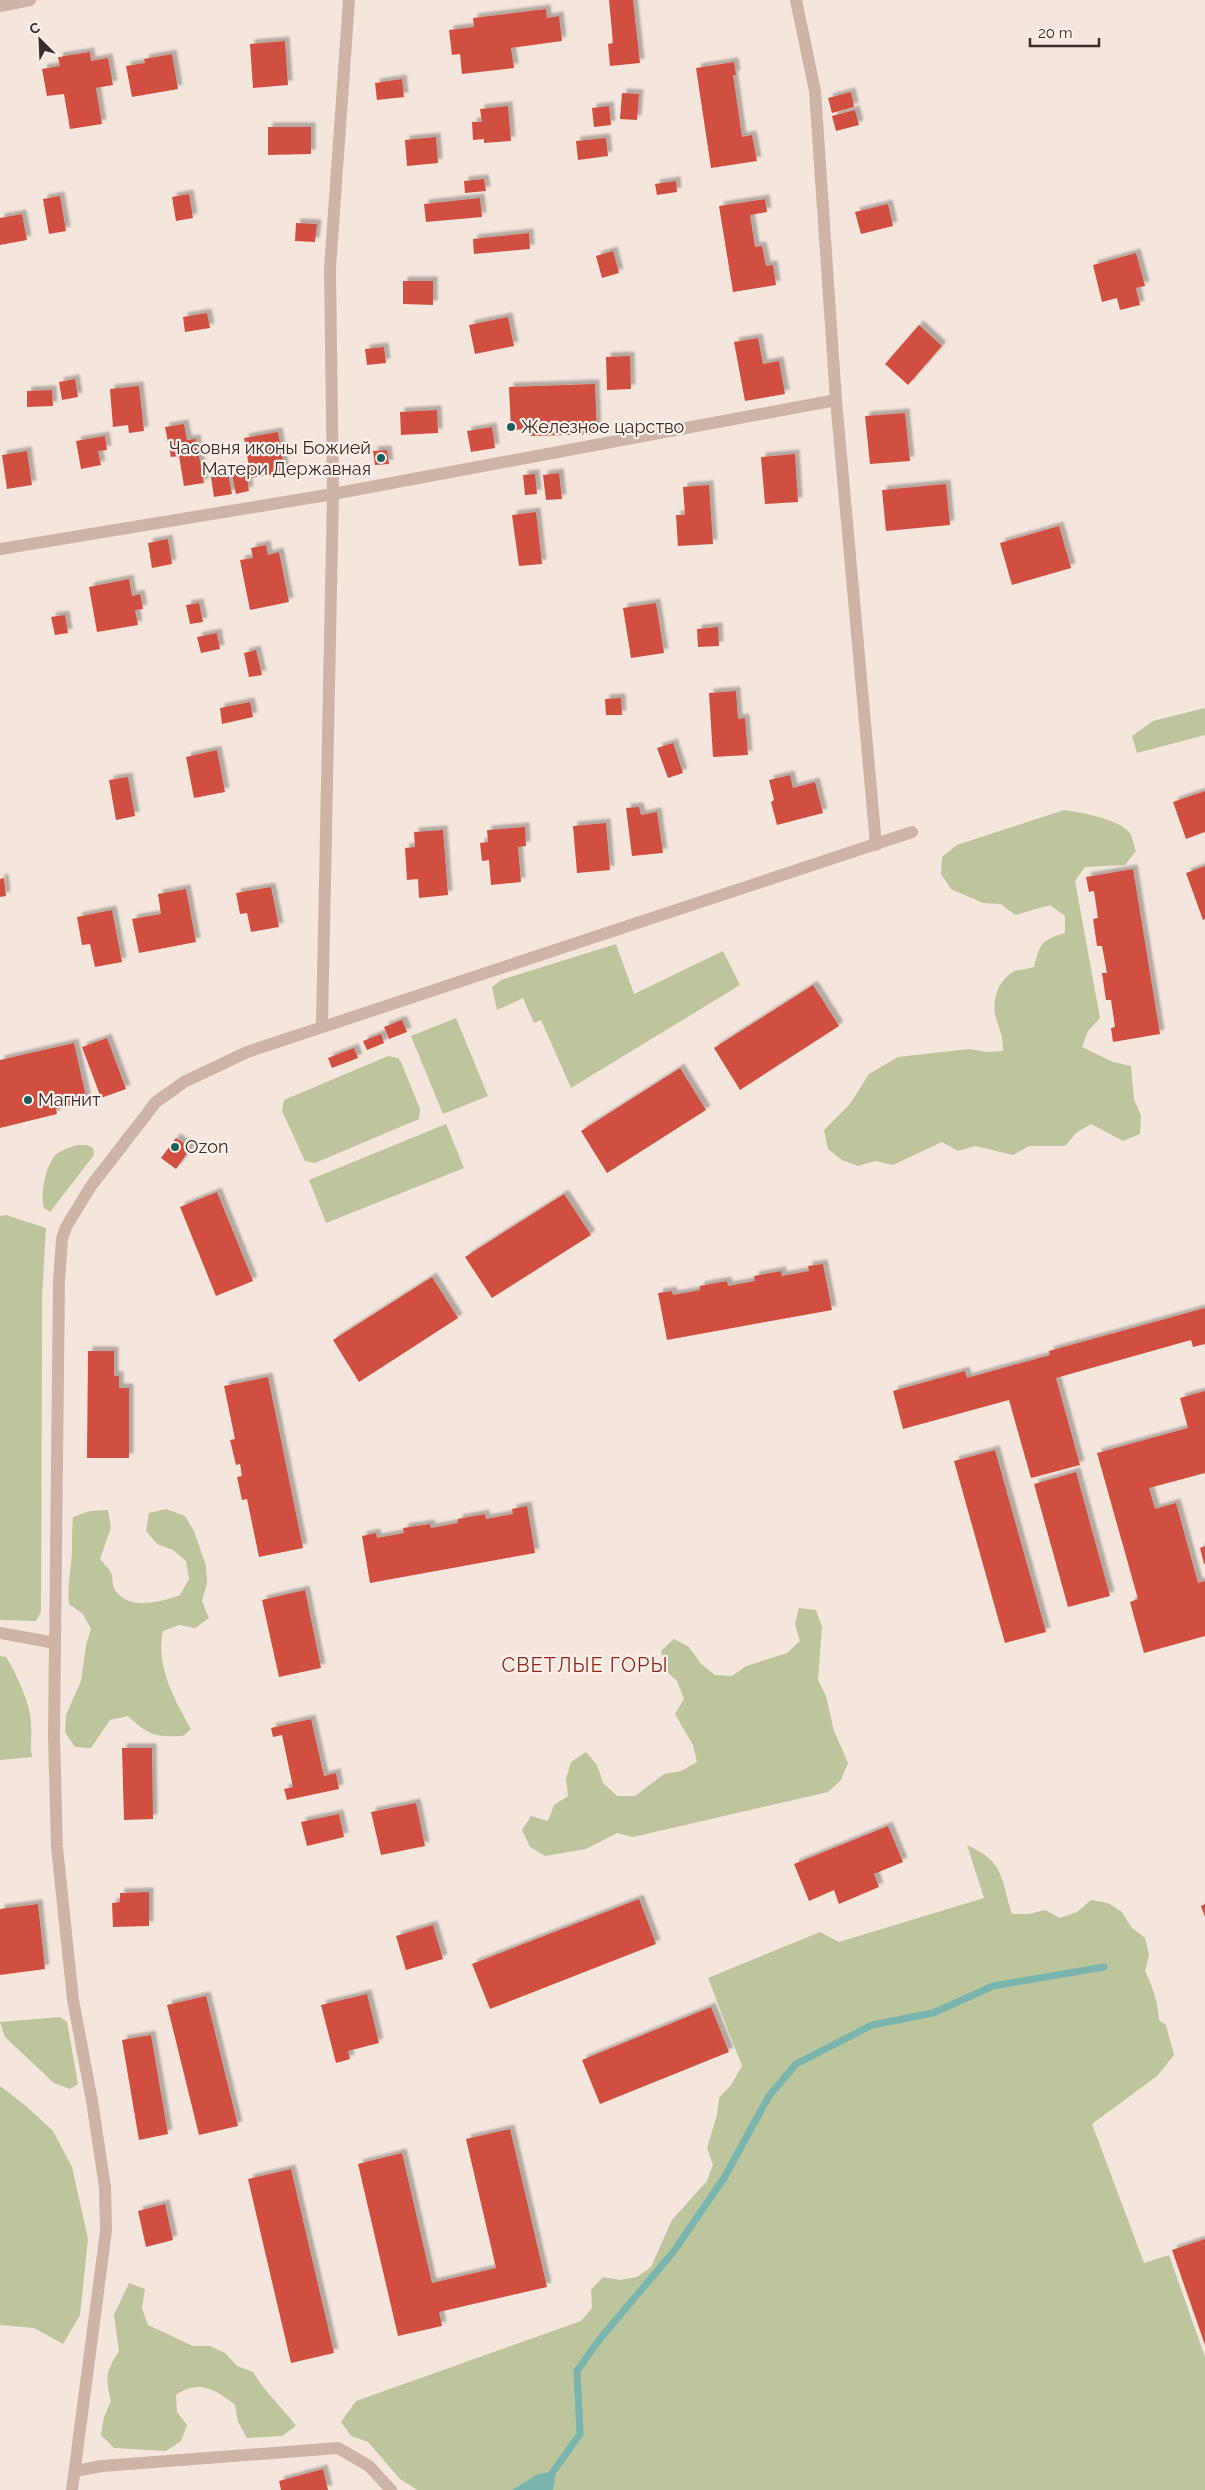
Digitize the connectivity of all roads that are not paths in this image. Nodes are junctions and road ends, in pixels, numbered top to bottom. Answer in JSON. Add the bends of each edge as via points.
{"nodes":[{"id":1,"x":30,"y":0,"type":"edge"},
{"id":2,"x":349,"y":0,"type":"edge"},
{"id":3,"x":796,"y":0,"type":"edge"},
{"id":4,"x":0,"y":6,"type":"edge"},
{"id":5,"x":836,"y":400,"type":"junction"},
{"id":6,"x":333,"y":494,"type":"junction"},
{"id":7,"x":0,"y":549,"type":"edge"},
{"id":8,"x":912,"y":832,"type":"dead end"},
{"id":9,"x":876,"y":845,"type":"junction"},
{"id":10,"x":322,"y":1025,"type":"junction"},
{"id":11,"x":0,"y":1633,"type":"edge"},
{"id":12,"x":55,"y":1643,"type":"junction"},
{"id":13,"x":75,"y":2471,"type":"junction"},
{"id":14,"x":72,"y":2490,"type":"edge"},
{"id":15,"x":391,"y":2490,"type":"edge"}],
"edges":[{"from":1,"to":4,"type":"street"},
{"from":2,"to":6,"type":"street","via":[[330,268]]},
{"from":3,"to":5,"type":"street","via":[[815,91]]},
{"from":5,"to":6,"type":"street"},
{"from":5,"to":9,"type":"street"},
{"from":6,"to":7,"type":"street"},
{"from":6,"to":10,"type":"street"},
{"from":8,"to":9,"type":"street"},
{"from":9,"to":10,"type":"street"},
{"from":10,"to":12,"type":"street","via":[[247,1052],[162,1096],[90,1186],[66,1227],[59,1281]]},
{"from":11,"to":12,"type":"street"},
{"from":12,"to":13,"type":"street","via":[[57,1846],[73,2000],[105,2187],[106,2231]]},
{"from":13,"to":14,"type":"street"},
{"from":13,"to":15,"type":"street","via":[[102,2466],[338,2448],[369,2466]]}]}
